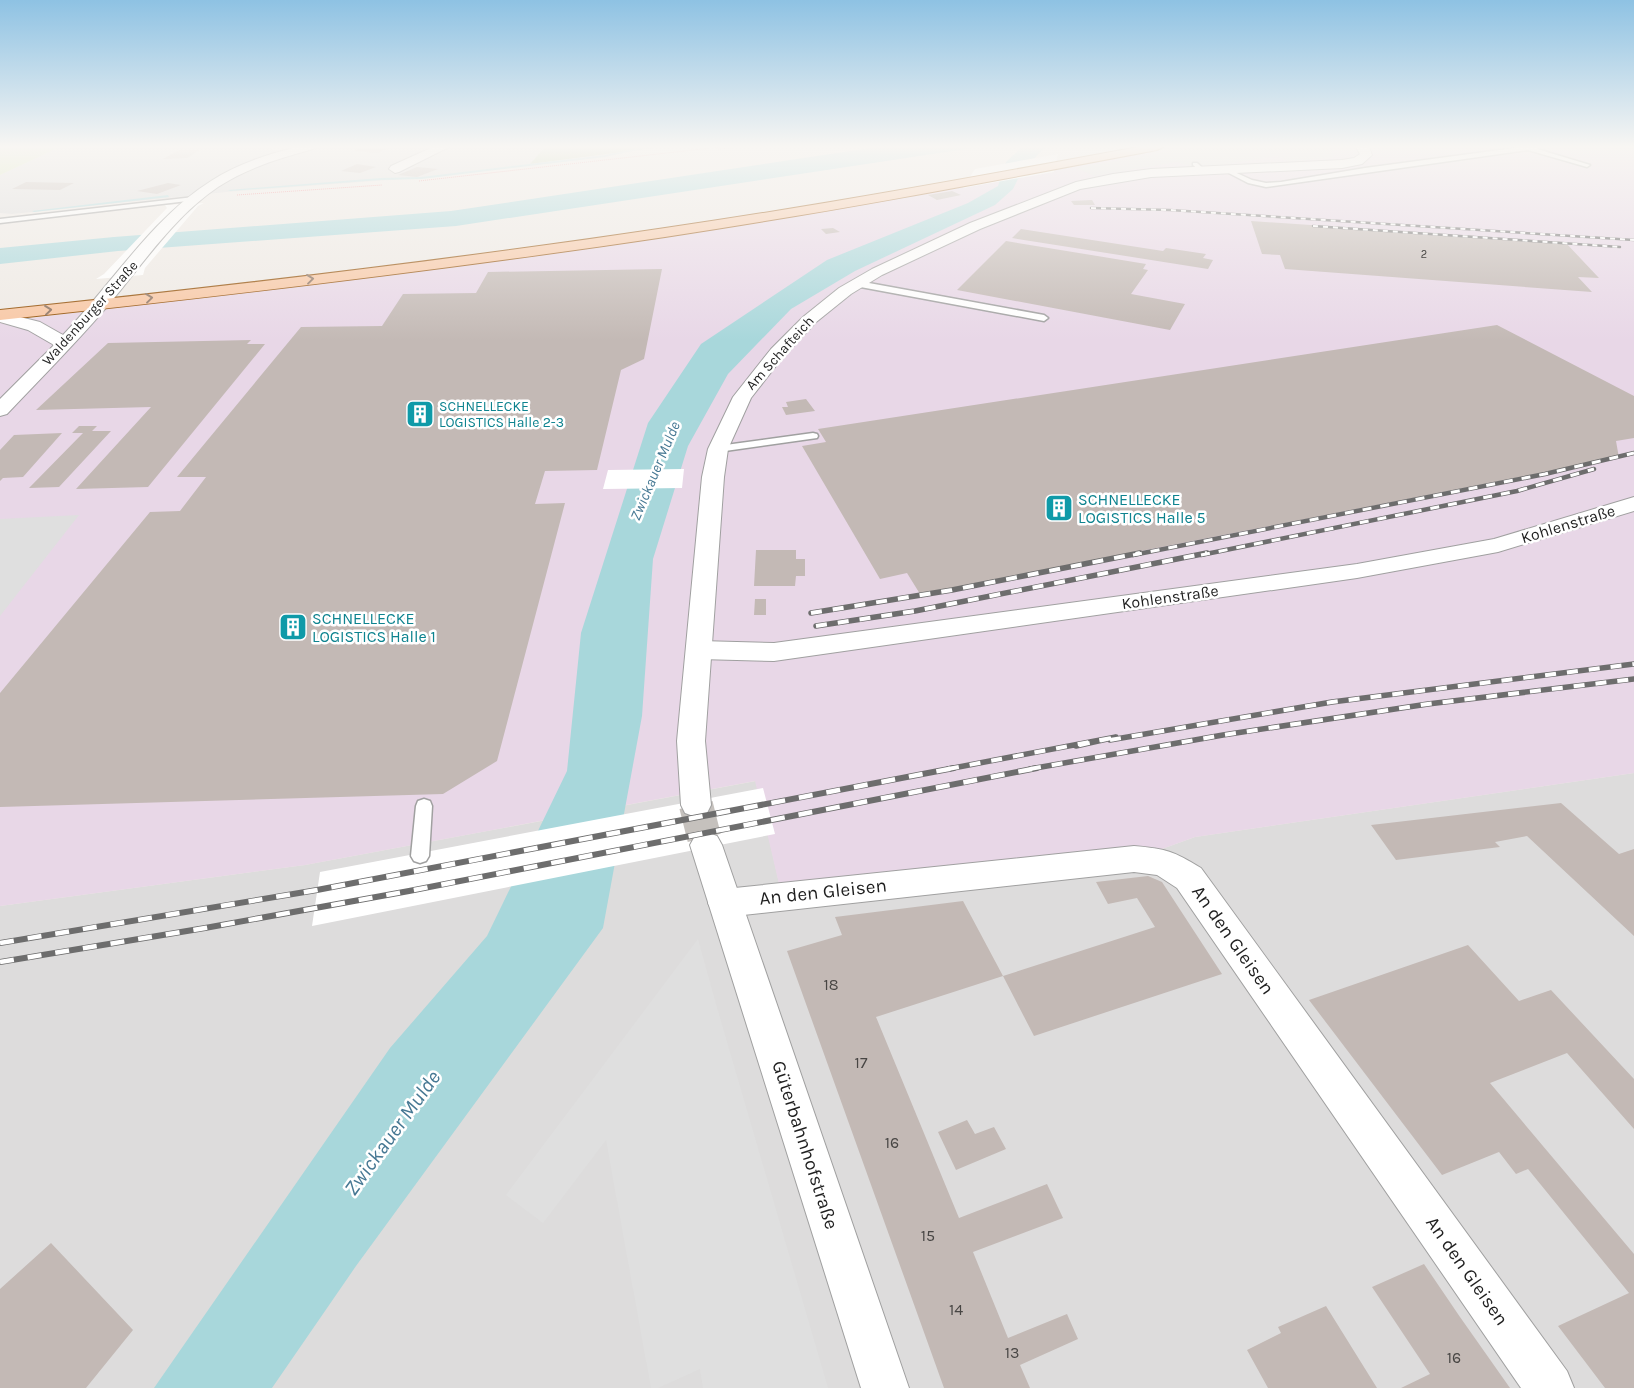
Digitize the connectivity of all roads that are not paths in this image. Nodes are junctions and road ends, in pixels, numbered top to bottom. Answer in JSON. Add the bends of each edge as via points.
{"nodes":[{"id":1,"x":86,"y":212,"type":"edge"},
{"id":2,"x":181,"y":212,"type":"edge"},
{"id":3,"x":740,"y":212,"type":"edge"},
{"id":4,"x":791,"y":212,"type":"edge"},
{"id":5,"x":1011,"y":212,"type":"edge"},
{"id":6,"x":0,"y":213,"type":"edge"},
{"id":7,"x":20,"y":218,"type":"junction"},
{"id":8,"x":0,"y":221,"type":"edge"},
{"id":9,"x":858,"y":284,"type":"junction"},
{"id":10,"x":112,"y":290,"type":"junction"},
{"id":11,"x":0,"y":302,"type":"edge"},
{"id":12,"x":101,"y":304,"type":"junction"},
{"id":13,"x":0,"y":316,"type":"edge"},
{"id":14,"x":1044,"y":318,"type":"dead end"},
{"id":15,"x":64,"y":344,"type":"junction"},
{"id":16,"x":0,"y":410,"type":"edge"},
{"id":17,"x":813,"y":436,"type":"dead end"},
{"id":18,"x":718,"y":450,"type":"junction"},
{"id":19,"x":1634,"y":504,"type":"edge"},
{"id":20,"x":700,"y":650,"type":"junction"},
{"id":21,"x":696,"y":805,"type":"tunnel mouth"},
{"id":22,"x":424,"y":806,"type":"dead end"},
{"id":23,"x":706,"y":845,"type":"tunnel mouth"},
{"id":24,"x":420,"y":856,"type":"dead end"},
{"id":25,"x":725,"y":903,"type":"junction"},
{"id":26,"x":885,"y":1388,"type":"edge"},
{"id":27,"x":1550,"y":1388,"type":"edge"}],
"edges":[{"from":1,"to":7,"type":"lane"},
{"from":2,"to":10,"type":"street","name":"Waldenburger Straße"},
{"from":3,"to":10,"type":"main road","via":[[629,229]]},
{"from":12,"to":4,"type":"main road","one_way":true,"via":[[498,256]]},
{"from":5,"to":9,"type":"street","name":"Am Schafteich","via":[[877,272]]},
{"from":6,"to":7,"type":"lane"},
{"from":7,"to":8,"type":"lane"},
{"from":9,"to":14,"type":"lane"},
{"from":9,"to":18,"type":"street","name":"Am Schafteich","via":[[809,320],[777,353],[742,397]]},
{"from":10,"to":11,"type":"main road"},
{"from":10,"to":12,"type":"street","name":"Waldenburger Straße"},
{"from":13,"to":12,"type":"main road","one_way":true},
{"from":12,"to":15,"type":"street","name":"Waldenburger Straße"},
{"from":13,"to":15,"type":"street","via":[[46,330]]},
{"from":15,"to":16,"type":"street","name":"Waldenburger Straße"},
{"from":17,"to":18,"type":"lane"},
{"from":18,"to":20,"type":"street","name":"Am Schafteich"},
{"from":19,"to":20,"type":"street","name":"Kohlenstraße","via":[[1498,545],[1357,571],[774,652]]},
{"from":20,"to":21,"type":"street","name":"Am Schafteich","via":[[691,741]]},
{"from":22,"to":24,"type":"lane"},
{"from":23,"to":25,"type":"street","name":"Güterbahnhofstraße"},
{"from":25,"to":26,"type":"street","name":"Güterbahnhofstraße"},
{"from":25,"to":27,"type":"street","name":"An den Gleisen","via":[[1134,859],[1164,862],[1189,878]]}]}
